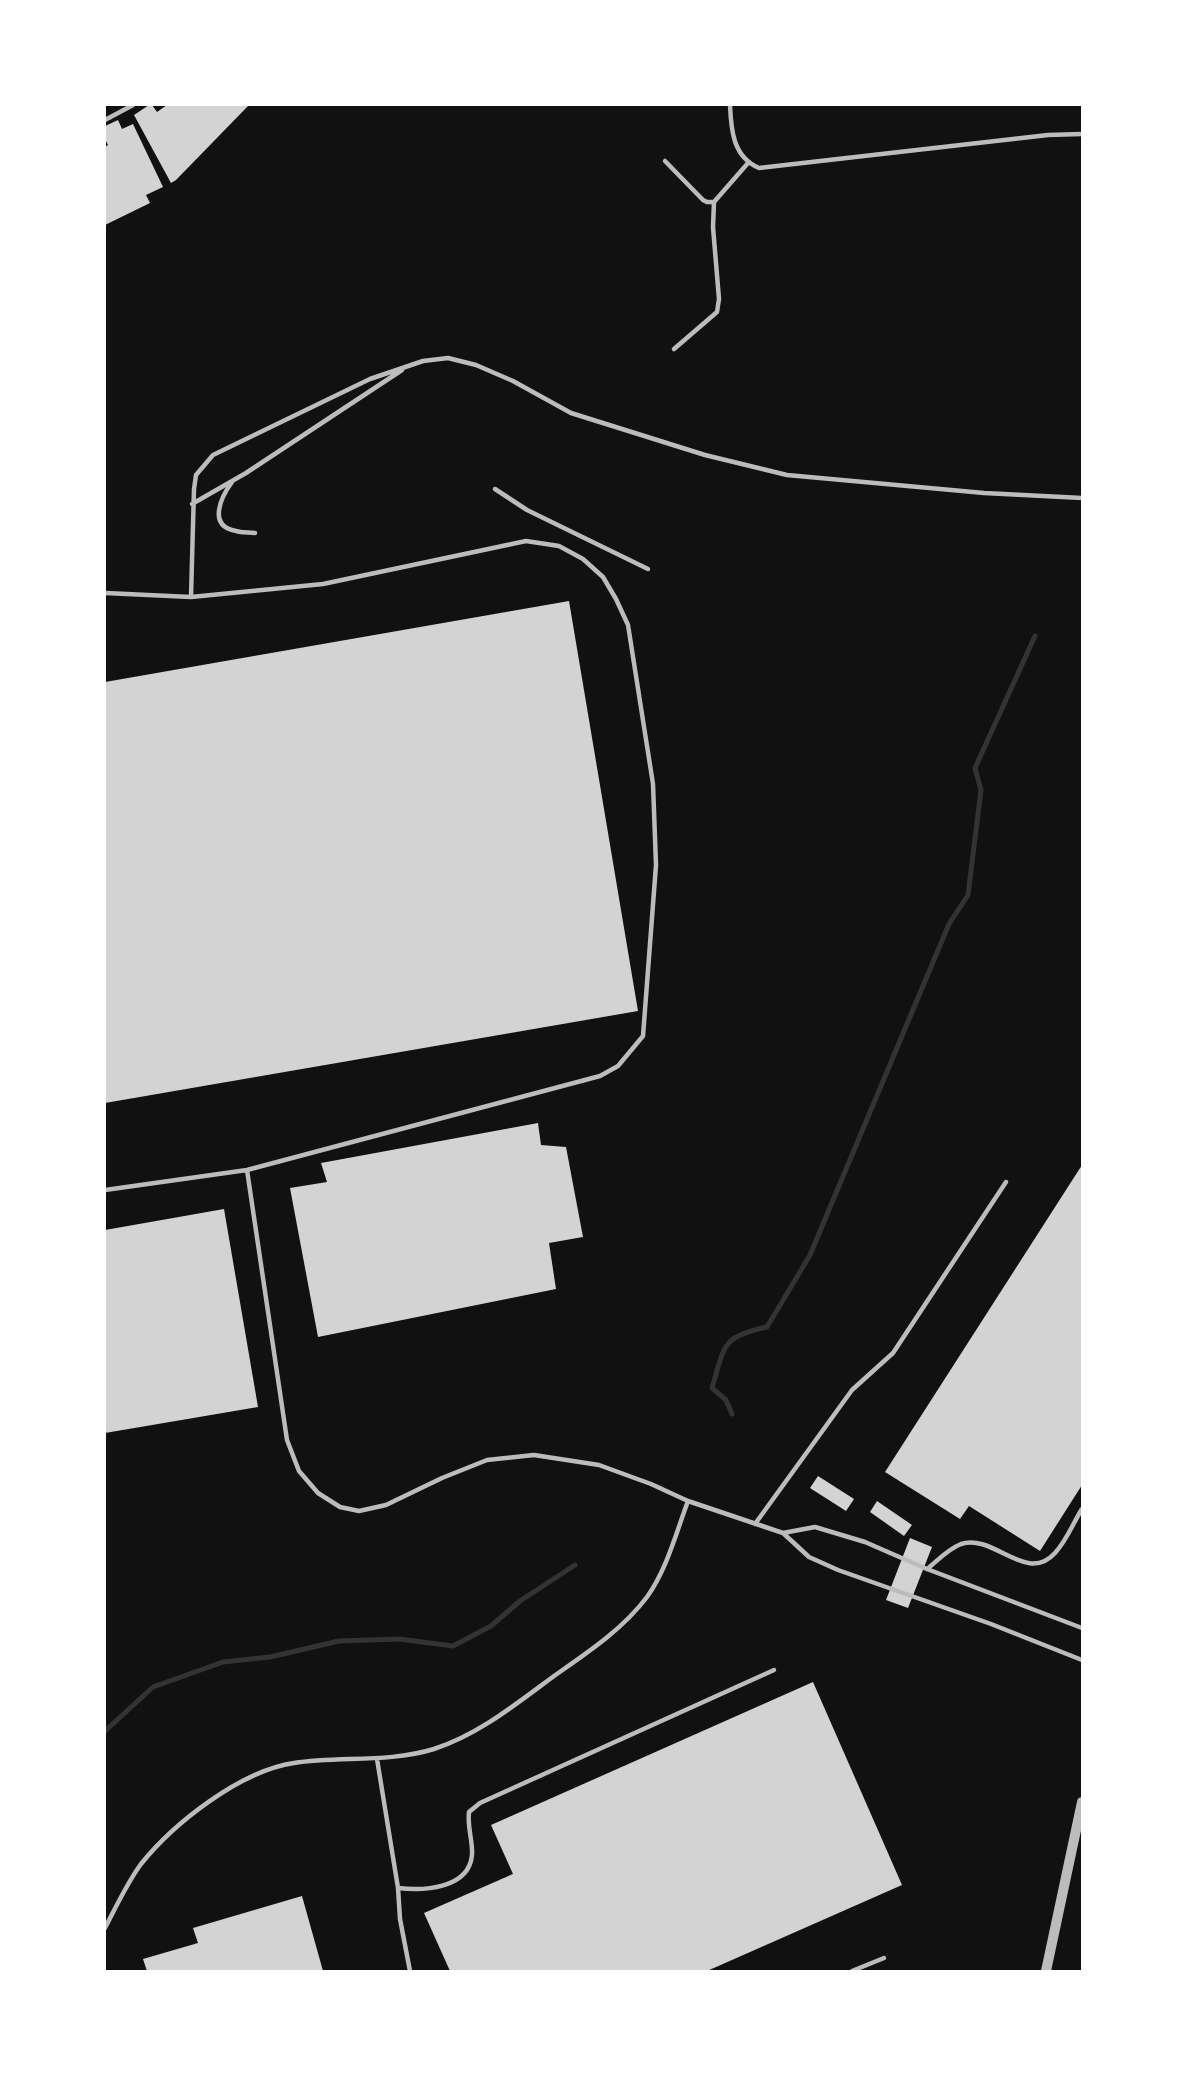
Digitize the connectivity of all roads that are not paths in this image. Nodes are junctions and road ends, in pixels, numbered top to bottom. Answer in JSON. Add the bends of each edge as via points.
{"nodes":[{"id":1,"x":133,"y":105,"type":"edge"},
{"id":2,"x":730,"y":105,"type":"edge"},
{"id":3,"x":105,"y":120,"type":"edge"},
{"id":4,"x":1082,"y":134,"type":"edge"},
{"id":5,"x":665,"y":161,"type":"dead end"},
{"id":6,"x":748,"y":163,"type":"junction"},
{"id":7,"x":714,"y":202,"type":"junction"},
{"id":8,"x":674,"y":349,"type":"dead end"},
{"id":9,"x":409,"y":365,"type":"junction"},
{"id":10,"x":233,"y":481,"type":"junction"},
{"id":11,"x":495,"y":489,"type":"dead end"},
{"id":12,"x":1082,"y":498,"type":"edge"},
{"id":13,"x":192,"y":504,"type":"junction"},
{"id":14,"x":255,"y":533,"type":"dead end"},
{"id":15,"x":648,"y":569,"type":"dead end"},
{"id":16,"x":105,"y":592,"type":"edge"},
{"id":17,"x":191,"y":597,"type":"junction"},
{"id":18,"x":247,"y":1170,"type":"junction"},
{"id":19,"x":1006,"y":1182,"type":"dead end"},
{"id":20,"x":105,"y":1190,"type":"edge"},
{"id":21,"x":688,"y":1501,"type":"junction"},
{"id":22,"x":1082,"y":1509,"type":"edge"},
{"id":23,"x":755,"y":1524,"type":"junction"},
{"id":24,"x":783,"y":1533,"type":"junction"},
{"id":25,"x":927,"y":1569,"type":"junction"},
{"id":26,"x":1082,"y":1628,"type":"edge"},
{"id":27,"x":1082,"y":1660,"type":"edge"},
{"id":28,"x":774,"y":1670,"type":"dead end"},
{"id":29,"x":377,"y":1759,"type":"junction"},
{"id":30,"x":1082,"y":1802,"type":"edge"},
{"id":31,"x":398,"y":1888,"type":"junction"},
{"id":32,"x":105,"y":1928,"type":"edge"},
{"id":33,"x":884,"y":1959,"type":"dead end"},
{"id":34,"x":410,"y":1971,"type":"edge"},
{"id":35,"x":852,"y":1971,"type":"edge"},
{"id":36,"x":1046,"y":1971,"type":"edge"}],
"edges":[{"from":1,"to":3,"type":"lane"},
{"from":2,"to":6,"type":"lane","via":[[737,149]]},
{"from":4,"to":6,"type":"lane","via":[[759,168]]},
{"from":5,"to":7,"type":"lane","via":[[703,200]]},
{"from":6,"to":7,"type":"lane"},
{"from":7,"to":8,"type":"lane","via":[[717,312]]},
{"from":9,"to":10,"type":"lane"},
{"from":9,"to":12,"type":"lane","via":[[448,358],[476,365],[571,413],[705,455],[787,475]]},
{"from":9,"to":13,"type":"lane","via":[[370,379],[213,455],[196,475]]},
{"from":10,"to":13,"type":"lane"},
{"from":10,"to":14,"type":"lane","via":[[222,496],[220,520],[234,531]]},
{"from":11,"to":15,"type":"lane","via":[[527,510]]},
{"from":13,"to":17,"type":"lane"},
{"from":16,"to":17,"type":"lane"},
{"from":17,"to":18,"type":"lane","via":[[323,584],[526,541],[559,546],[583,559],[603,578],[628,625],[653,784],[656,865],[643,1036],[618,1066],[600,1076]]},
{"from":18,"to":20,"type":"lane"},
{"from":18,"to":21,"type":"lane","via":[[287,1440],[299,1471],[318,1492],[340,1507],[358,1511],[386,1505],[487,1460],[534,1455],[599,1465]]},
{"from":19,"to":23,"type":"lane","via":[[893,1353],[852,1389]]},
{"from":21,"to":23,"type":"lane"},
{"from":21,"to":29,"type":"lane","via":[[648,1596],[625,1622],[476,1731],[433,1749]]},
{"from":22,"to":25,"type":"lane","via":[[1055,1554],[1045,1561],[1023,1564],[978,1543],[961,1544]]},
{"from":23,"to":24,"type":"lane"},
{"from":24,"to":25,"type":"lane","via":[[815,1527],[865,1542]]},
{"from":24,"to":27,"type":"lane","via":[[809,1557],[838,1570]]},
{"from":25,"to":26,"type":"lane"},
{"from":28,"to":31,"type":"lane","via":[[480,1803],[469,1812],[472,1856],[465,1873],[448,1884],[419,1891]]},
{"from":29,"to":31,"type":"lane"},
{"from":29,"to":32,"type":"lane","via":[[291,1763],[255,1775],[214,1797],[176,1827],[140,1865]]},
{"from":30,"to":36,"type":"street"},
{"from":31,"to":34,"type":"lane"},
{"from":33,"to":35,"type":"lane"}]}
